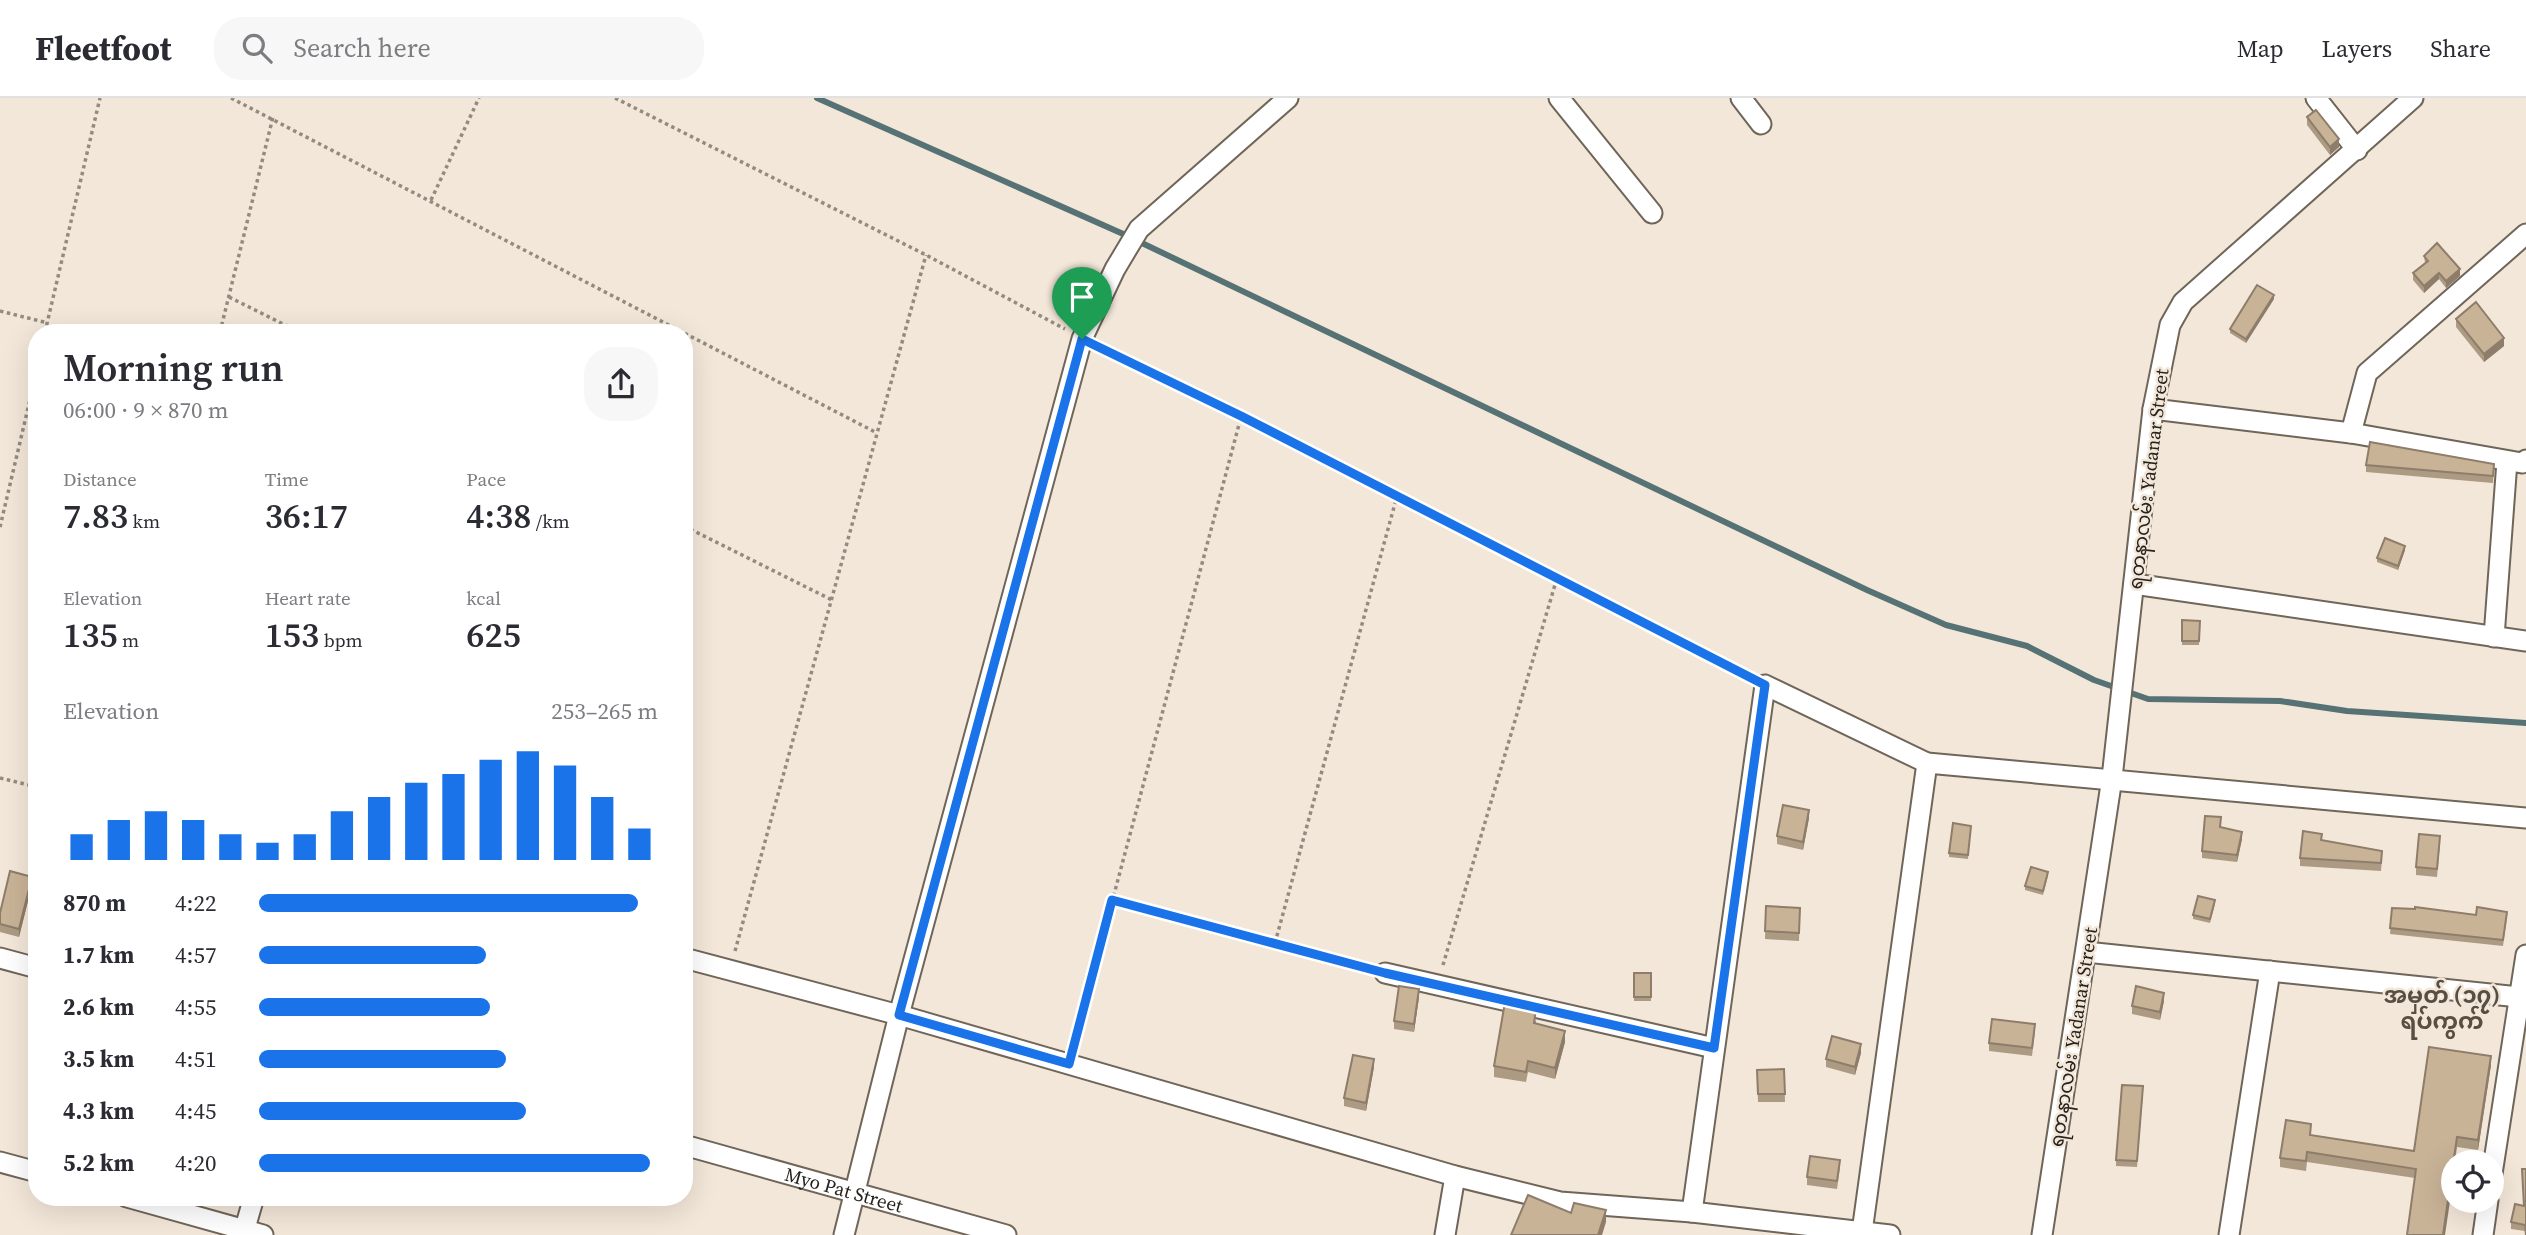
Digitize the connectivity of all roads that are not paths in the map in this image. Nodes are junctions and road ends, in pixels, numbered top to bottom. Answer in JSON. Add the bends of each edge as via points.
{"nodes":[{"id":1,"x":1287,"y":98,"type":"edge"},
{"id":2,"x":1559,"y":98,"type":"edge"},
{"id":3,"x":1741,"y":98,"type":"edge"},
{"id":4,"x":2316,"y":98,"type":"edge"},
{"id":5,"x":2413,"y":98,"type":"edge"},
{"id":6,"x":1263,"y":105,"type":"edge"},
{"id":7,"x":1762,"y":124,"type":"dead end"},
{"id":8,"x":2357,"y":149,"type":"junction"},
{"id":9,"x":1652,"y":214,"type":"dead end"},
{"id":10,"x":2526,"y":234,"type":"edge"},
{"id":11,"x":2153,"y":410,"type":"junction"},
{"id":12,"x":2351,"y":433,"type":"junction"},
{"id":13,"x":2517,"y":460,"type":"edge"},
{"id":14,"x":2134,"y":584,"type":"junction"},
{"id":15,"x":2494,"y":637,"type":"junction"},
{"id":16,"x":2526,"y":641,"type":"edge"},
{"id":17,"x":1927,"y":762,"type":"junction"},
{"id":18,"x":2112,"y":778,"type":"junction"},
{"id":19,"x":2526,"y":818,"type":"edge"},
{"id":20,"x":2086,"y":952,"type":"junction"},
{"id":21,"x":2526,"y":955,"type":"edge"},
{"id":22,"x":0,"y":957,"type":"edge"},
{"id":23,"x":693,"y":960,"type":"edge"},
{"id":24,"x":28,"y":965,"type":"edge"},
{"id":25,"x":2270,"y":971,"type":"junction"},
{"id":26,"x":1385,"y":973,"type":"road end"},
{"id":27,"x":2519,"y":997,"type":"junction"},
{"id":28,"x":899,"y":1015,"type":"junction"},
{"id":29,"x":1714,"y":1048,"type":"junction"},
{"id":30,"x":693,"y":1147,"type":"edge"},
{"id":31,"x":2496,"y":1150,"type":"edge"},
{"id":32,"x":0,"y":1162,"type":"edge"},
{"id":33,"x":28,"y":1170,"type":"edge"},
{"id":34,"x":1455,"y":1176,"type":"junction"},
{"id":35,"x":856,"y":1192,"type":"junction"},
{"id":36,"x":158,"y":1206,"type":"edge"},
{"id":37,"x":253,"y":1206,"type":"edge"},
{"id":38,"x":1692,"y":1212,"type":"junction"},
{"id":39,"x":2486,"y":1213,"type":"edge"},
{"id":40,"x":1863,"y":1232,"type":"junction"},
{"id":41,"x":250,"y":1233,"type":"edge"},
{"id":42,"x":844,"y":1235,"type":"edge"},
{"id":43,"x":1006,"y":1235,"type":"edge"},
{"id":44,"x":1445,"y":1235,"type":"edge"},
{"id":45,"x":1890,"y":1235,"type":"edge"},
{"id":46,"x":2042,"y":1235,"type":"edge"},
{"id":47,"x":2229,"y":1235,"type":"edge"},
{"id":48,"x":2483,"y":1235,"type":"edge"}],
"edges":[{"from":1,"to":6,"type":"street"},
{"from":2,"to":9,"type":"street"},
{"from":3,"to":7,"type":"street"},
{"from":4,"to":8,"type":"street"},
{"from":5,"to":8,"type":"street","name":"ရတနာလမ်း Yadanar Street"},
{"from":6,"to":28,"type":"street","via":[[1139,229],[1082,339]]},
{"from":8,"to":11,"type":"street","name":"ရတနာလမ်း Yadanar Street","via":[[2183,302],[2170,325]]},
{"from":10,"to":12,"type":"street","via":[[2367,373]]},
{"from":11,"to":12,"type":"street"},
{"from":11,"to":14,"type":"street","name":"ရတနာလမ်း Yadanar Street"},
{"from":12,"to":13,"type":"street"},
{"from":13,"to":15,"type":"street"},
{"from":14,"to":15,"type":"street"},
{"from":14,"to":18,"type":"street","name":"ရတနာလမ်း Yadanar Street"},
{"from":15,"to":16,"type":"street"},
{"from":17,"to":18,"type":"street"},
{"from":17,"to":29,"type":"street","via":[[1765,685]]},
{"from":17,"to":40,"type":"street"},
{"from":18,"to":19,"type":"street"},
{"from":18,"to":20,"type":"street","name":"ရတနာလမ်း Yadanar Street"},
{"from":20,"to":25,"type":"street"},
{"from":20,"to":46,"type":"street","name":"ရတနာလမ်း Yadanar Street"},
{"from":21,"to":27,"type":"street"},
{"from":22,"to":24,"type":"street"},
{"from":23,"to":28,"type":"street"},
{"from":25,"to":27,"type":"street"},
{"from":25,"to":47,"type":"street"},
{"from":26,"to":29,"type":"street"},
{"from":27,"to":31,"type":"street"},
{"from":28,"to":34,"type":"street"},
{"from":28,"to":35,"type":"street"},
{"from":29,"to":38,"type":"street"},
{"from":30,"to":35,"type":"street","name":"Myo Pat Street"},
{"from":32,"to":33,"type":"street"},
{"from":34,"to":38,"type":"street","via":[[1560,1202]]},
{"from":34,"to":44,"type":"street"},
{"from":35,"to":42,"type":"street"},
{"from":35,"to":43,"type":"street","name":"Myo Pat Street"},
{"from":36,"to":41,"type":"street"},
{"from":37,"to":41,"type":"street"},
{"from":38,"to":40,"type":"street"},
{"from":39,"to":48,"type":"street"},
{"from":40,"to":45,"type":"street"}]}
